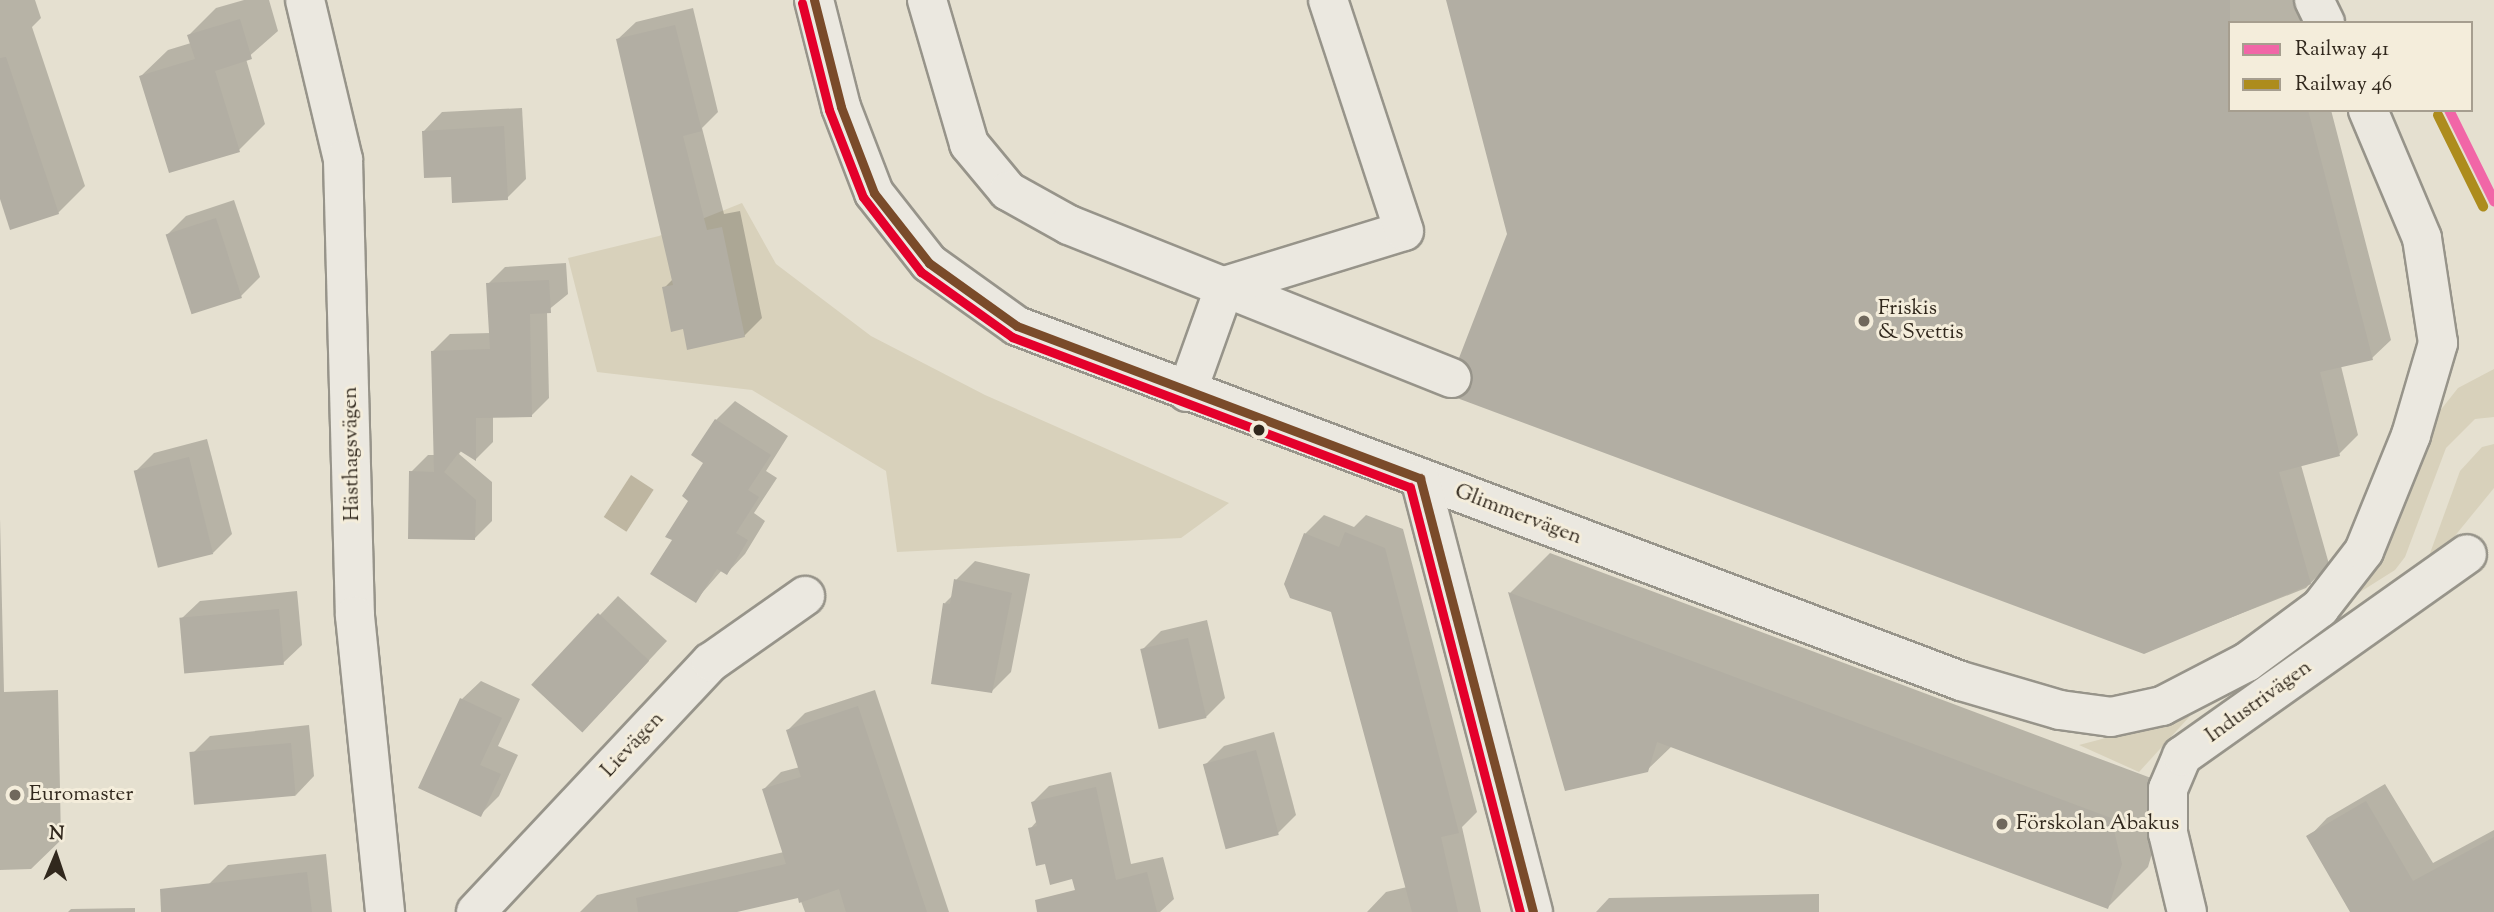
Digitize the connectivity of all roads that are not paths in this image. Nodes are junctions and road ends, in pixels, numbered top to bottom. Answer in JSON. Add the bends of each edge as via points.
{"nodes":[{"id":1,"x":305,"y":0,"type":"edge"},
{"id":2,"x":814,"y":0,"type":"edge"},
{"id":3,"x":927,"y":0,"type":"edge"},
{"id":4,"x":1328,"y":0,"type":"edge"},
{"id":5,"x":2314,"y":0,"type":"edge"},
{"id":6,"x":2324,"y":21,"type":"edge"},
{"id":7,"x":2369,"y":112,"type":"edge"},
{"id":8,"x":1225,"y":286,"type":"junction"},
{"id":9,"x":1451,"y":379,"type":"dead end"},
{"id":10,"x":1187,"y":392,"type":"junction"},
{"id":11,"x":1420,"y":478,"type":"junction"},
{"id":12,"x":2467,"y":554,"type":"dead end"},
{"id":13,"x":805,"y":596,"type":"dead end"},
{"id":14,"x":385,"y":912,"type":"edge"},
{"id":15,"x":476,"y":912,"type":"edge"},
{"id":16,"x":1532,"y":912,"type":"edge"},
{"id":17,"x":2187,"y":912,"type":"edge"}],
"edges":[{"from":1,"to":14,"type":"street","name":"Hästhagsvägen","via":[[343,160],[355,616]]},
{"from":2,"to":10,"type":"street","name":"Glimmervägen","via":[[841,107],[874,193],[929,263],[1017,326]]},
{"from":3,"to":8,"type":"street","via":[[969,144],[1008,191],[1069,225]]},
{"from":4,"to":8,"type":"street","via":[[1404,230]]},
{"from":5,"to":6,"type":"street"},
{"from":7,"to":11,"type":"street","name":"Glimmervägen","via":[[2422,237],[2438,343],[2411,435],[2364,551],[2320,608],[2247,662],[2162,706],[2098,715],[2060,710],[1961,681]]},
{"from":8,"to":9,"type":"street"},
{"from":8,"to":10,"type":"street"},
{"from":10,"to":11,"type":"street","name":"Glimmervägen"},
{"from":11,"to":16,"type":"street"},
{"from":12,"to":17,"type":"street","name":"Industrivägen","via":[[2182,757],[2168,789],[2168,833]]},
{"from":13,"to":15,"type":"street","name":"Lievägen","via":[[711,662]]}]}
